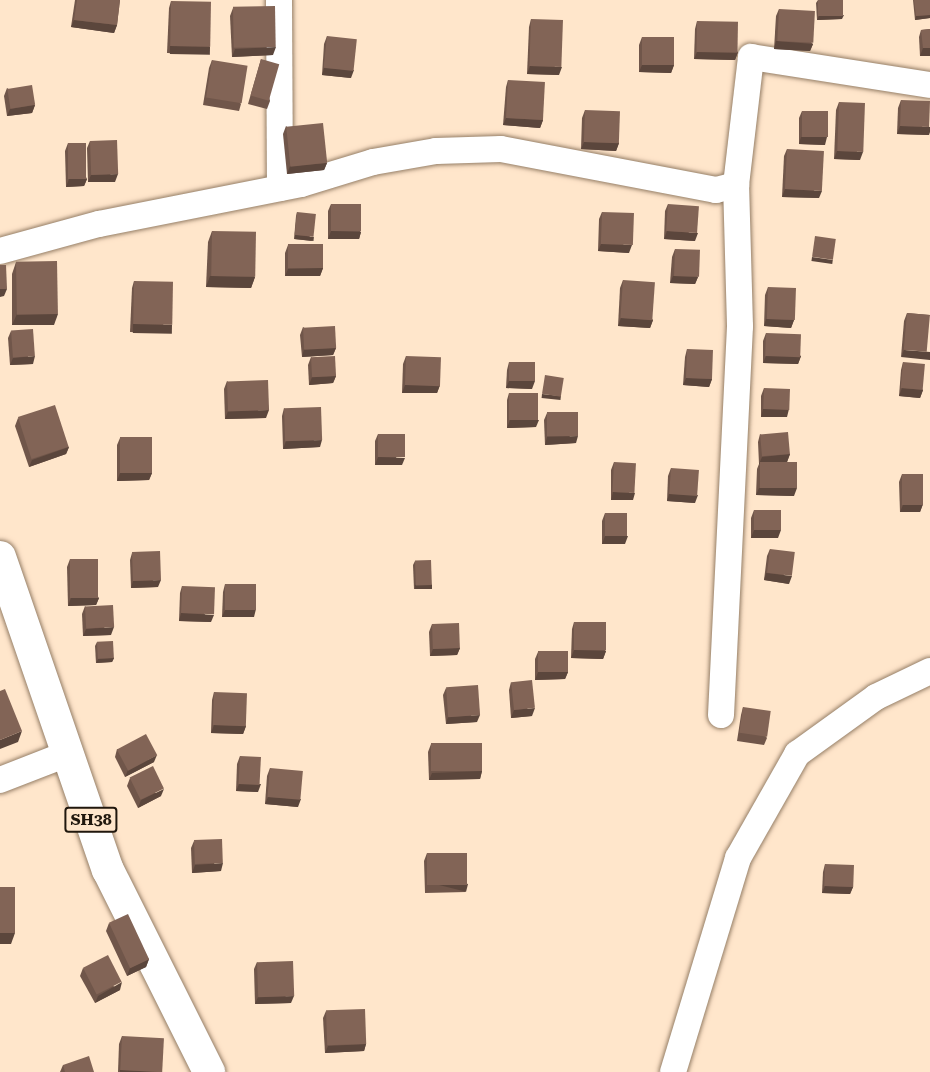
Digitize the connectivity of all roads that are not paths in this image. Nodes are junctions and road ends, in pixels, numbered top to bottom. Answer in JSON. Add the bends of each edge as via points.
{"nodes":[{"id":1,"x":279,"y":0,"type":"edge"},
{"id":2,"x":930,"y":85,"type":"edge"},
{"id":3,"x":736,"y":185,"type":"junction"},
{"id":4,"x":280,"y":188,"type":"junction"},
{"id":5,"x":0,"y":251,"type":"edge"},
{"id":6,"x":0,"y":557,"type":"edge"},
{"id":7,"x":930,"y":671,"type":"edge"},
{"id":8,"x":721,"y":715,"type":"dead end"},
{"id":9,"x":67,"y":754,"type":"junction"},
{"id":10,"x":0,"y":780,"type":"edge"},
{"id":11,"x":209,"y":1072,"type":"edge"},
{"id":12,"x":673,"y":1072,"type":"edge"}],
"edges":[{"from":1,"to":4,"type":"street"},
{"from":2,"to":3,"type":"street","via":[[751,57]]},
{"from":3,"to":4,"type":"street","via":[[716,190],[501,150],[436,151],[373,162]]},
{"from":3,"to":8,"type":"street","via":[[740,326]]},
{"from":4,"to":5,"type":"street","via":[[144,214]]},
{"from":6,"to":9,"type":"main road","number":"SH38"},
{"from":7,"to":12,"type":"street","via":[[876,697],[797,754],[738,858]]},
{"from":9,"to":10,"type":"street"},
{"from":9,"to":11,"type":"main road","number":"SH38","via":[[108,870]]}]}
